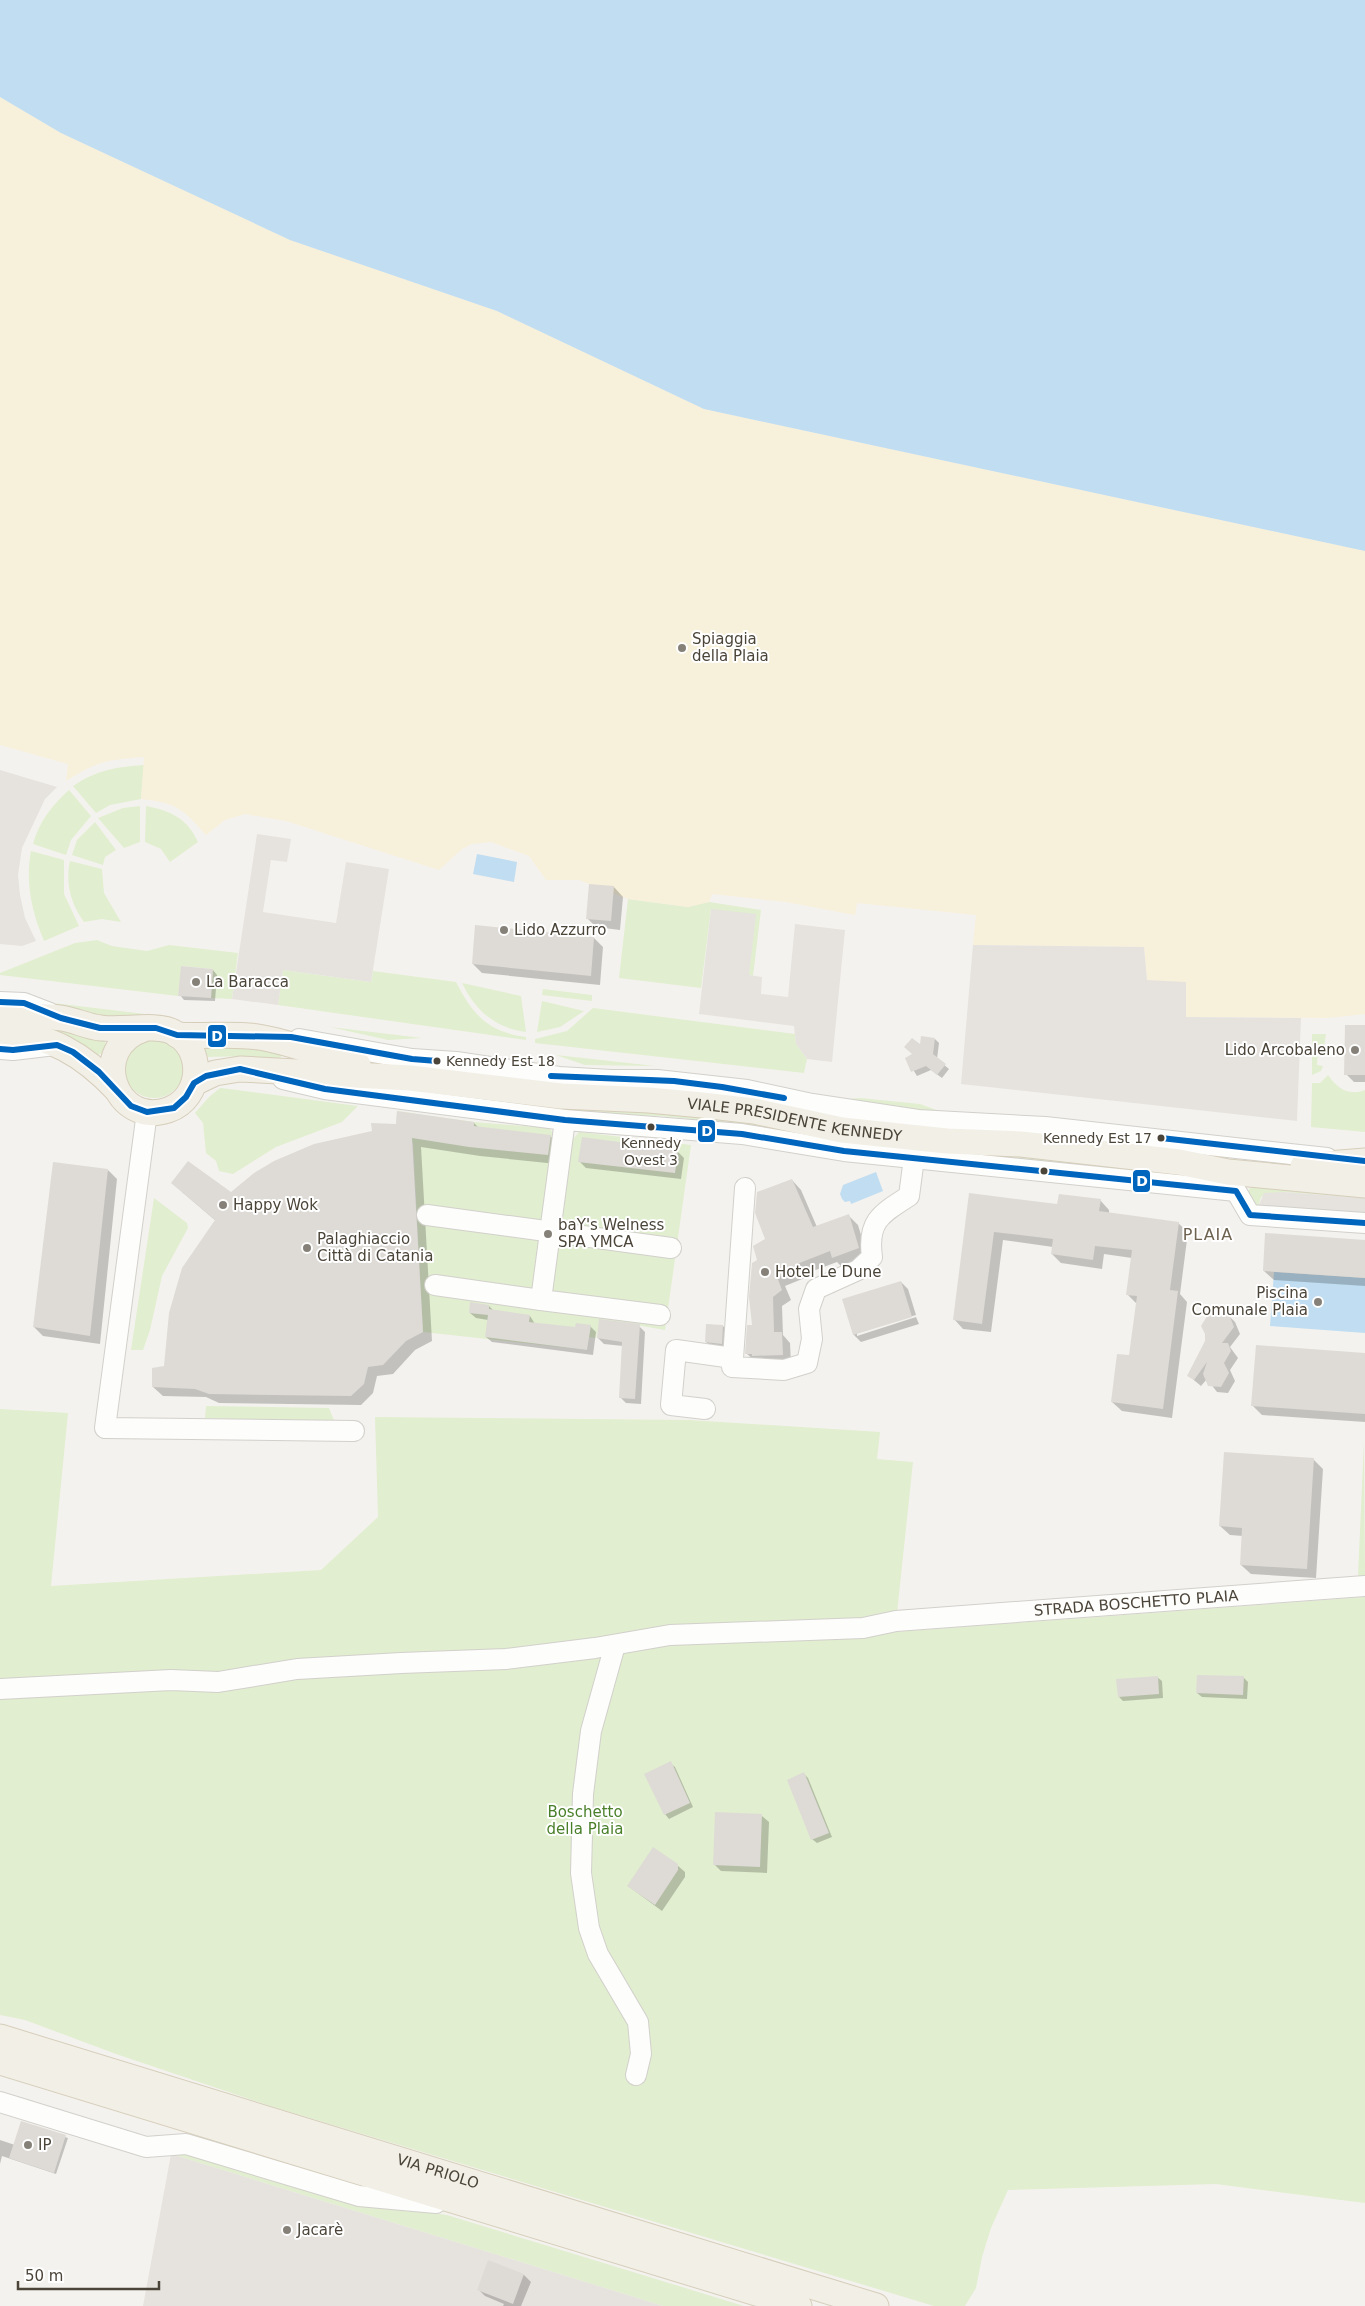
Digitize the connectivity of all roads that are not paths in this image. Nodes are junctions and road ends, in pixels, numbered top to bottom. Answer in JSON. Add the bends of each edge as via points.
{"nodes":[{"id":1,"x":0,"y":1002,"type":"edge"},
{"id":2,"x":0,"y":1017,"type":"edge"},
{"id":3,"x":61,"y":1018,"type":"junction"},
{"id":4,"x":144,"y":1029,"type":"junction"},
{"id":5,"x":0,"y":1031,"type":"edge"},
{"id":6,"x":177,"y":1035,"type":"junction"},
{"id":7,"x":257,"y":1037,"type":"junction"},
{"id":8,"x":58,"y":1045,"type":"junction"},
{"id":9,"x":0,"y":1049,"type":"edge"},
{"id":10,"x":240,"y":1070,"type":"junction"},
{"id":11,"x":410,"y":1078,"type":"junction"},
{"id":12,"x":194,"y":1083,"type":"junction"},
{"id":13,"x":117,"y":1090,"type":"junction"},
{"id":14,"x":147,"y":1112,"type":"junction"},
{"id":15,"x":565,"y":1120,"type":"junction"},
{"id":16,"x":914,"y":1158,"type":"junction"},
{"id":17,"x":1179,"y":1162,"type":"junction"},
{"id":18,"x":1363,"y":1170,"type":"edge"},
{"id":19,"x":1232,"y":1181,"type":"junction"},
{"id":20,"x":745,"y":1188,"type":"dead end"},
{"id":21,"x":427,"y":1215,"type":"dead end"},
{"id":22,"x":1365,"y":1223,"type":"edge"},
{"id":23,"x":550,"y":1232,"type":"junction"},
{"id":24,"x":671,"y":1248,"type":"dead end"},
{"id":25,"x":435,"y":1285,"type":"dead end"},
{"id":26,"x":541,"y":1300,"type":"junction"},
{"id":27,"x":660,"y":1315,"type":"dead end"},
{"id":28,"x":733,"y":1358,"type":"junction"},
{"id":29,"x":705,"y":1410,"type":"dead end"},
{"id":30,"x":354,"y":1431,"type":"dead end"},
{"id":31,"x":1365,"y":1586,"type":"edge"},
{"id":32,"x":614,"y":1645,"type":"junction"},
{"id":33,"x":0,"y":1689,"type":"edge"},
{"id":34,"x":0,"y":2038,"type":"edge"},
{"id":35,"x":0,"y":2062,"type":"edge"},
{"id":36,"x":636,"y":2075,"type":"dead end"},
{"id":37,"x":0,"y":2102,"type":"edge"},
{"id":38,"x":467,"y":2205,"type":"junction"},
{"id":39,"x":799,"y":2306,"type":"edge"},
{"id":40,"x":876,"y":2306,"type":"edge"}],
"edges":[{"from":1,"to":3,"type":"street","via":[[24,1003]]},
{"from":2,"to":3,"type":"main road"},
{"from":3,"to":4,"type":"main road","via":[[100,1028]]},
{"from":4,"to":6,"type":"main road","via":[[161,1028]]},
{"from":4,"to":13,"type":"main road","via":[[124,1040],[116,1053],[112,1068]]},
{"from":5,"to":8,"type":"main road","via":[[18,1032]]},
{"from":6,"to":7,"type":"main road"},
{"from":6,"to":12,"type":"main road","via":[[186,1042],[194,1056]]},
{"from":7,"to":11,"type":"main road"},
{"from":7,"to":18,"type":"street","via":[[291,1037],[412,1059],[559,1077],[657,1080],[748,1090],[812,1104],[918,1120],[1045,1127],[1197,1142]]},
{"from":8,"to":9,"type":"street"},
{"from":8,"to":13,"type":"main road","via":[[73,1052]]},
{"from":10,"to":11,"type":"main road"},
{"from":10,"to":12,"type":"main road","via":[[215,1073]]},
{"from":10,"to":15,"type":"street","via":[[325,1089]]},
{"from":11,"to":17,"type":"main road","name":"VIALE PRESIDENTE KENNEDY","via":[[562,1096],[702,1105],[754,1111],[842,1130],[1021,1144]]},
{"from":12,"to":14,"type":"main road","via":[[174,1108]]},
{"from":13,"to":14,"type":"main road","via":[[131,1106]]},
{"from":14,"to":30,"type":"street","via":[[105,1428]]},
{"from":15,"to":16,"type":"street","via":[[742,1134],[844,1151]]},
{"from":15,"to":23,"type":"street"},
{"from":16,"to":19,"type":"street"},
{"from":16,"to":28,"type":"street","via":[[909,1196],[880,1214],[869,1238],[872,1257],[858,1270],[816,1289],[809,1309],[812,1339],[807,1364],[784,1370],[732,1367]]},
{"from":17,"to":18,"type":"main road"},
{"from":17,"to":19,"type":"main road"},
{"from":18,"to":19,"type":"main road"},
{"from":19,"to":22,"type":"street","via":[[1250,1215]]},
{"from":20,"to":28,"type":"street"},
{"from":21,"to":23,"type":"street"},
{"from":23,"to":24,"type":"street"},
{"from":23,"to":26,"type":"street"},
{"from":25,"to":26,"type":"street"},
{"from":26,"to":27,"type":"street"},
{"from":28,"to":29,"type":"street","via":[[676,1350],[671,1405]]},
{"from":31,"to":32,"type":"street","name":"STRADA BOSCHETTO PLAIA","via":[[908,1620],[863,1628],[670,1635]]},
{"from":32,"to":33,"type":"street","name":"STRADA BOSCHETTO PLAIA","via":[[506,1659],[297,1669],[218,1682],[171,1680]]},
{"from":32,"to":36,"type":"street","via":[[591,1731],[583,1794],[581,1874],[589,1928],[598,1954],[638,2022],[641,2054]]},
{"from":34,"to":40,"type":"main road","name":"VIA PRIOLO"},
{"from":35,"to":38,"type":"main road","name":"VIA PRIOLO"},
{"from":37,"to":38,"type":"street","via":[[146,2147],[186,2144],[359,2196]]},
{"from":38,"to":39,"type":"main road","name":"VIA PRIOLO"}]}
